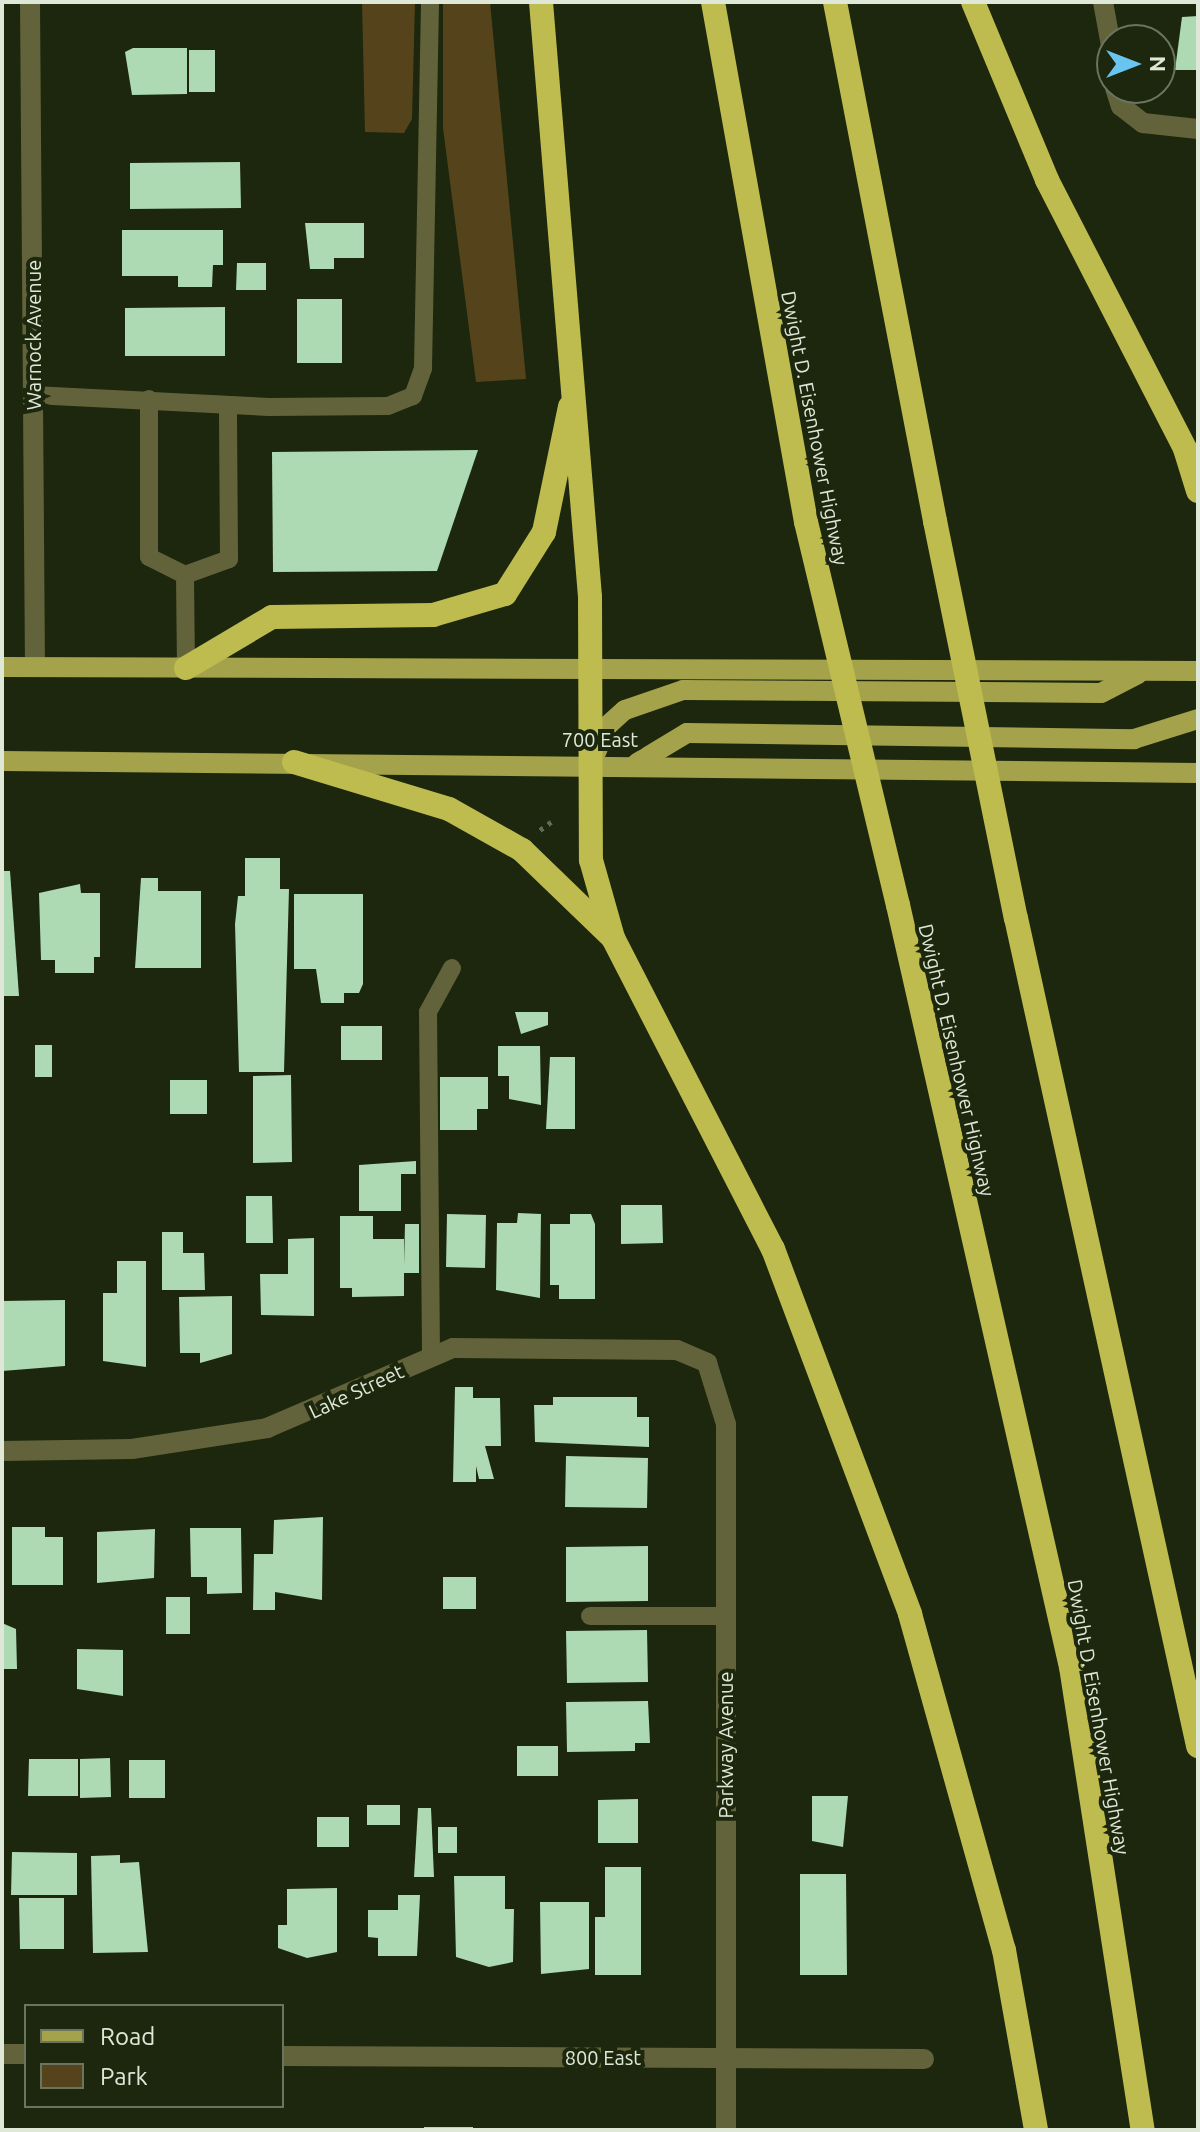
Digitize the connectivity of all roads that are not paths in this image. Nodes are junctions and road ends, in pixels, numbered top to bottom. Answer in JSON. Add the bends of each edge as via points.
{"nodes":[{"id":1,"x":30,"y":2,"type":"edge"},
{"id":2,"x":430,"y":2,"type":"edge"},
{"id":3,"x":541,"y":2,"type":"edge"},
{"id":4,"x":713,"y":2,"type":"edge"},
{"id":5,"x":835,"y":2,"type":"edge"},
{"id":6,"x":973,"y":2,"type":"edge"},
{"id":7,"x":1103,"y":2,"type":"edge"},
{"id":8,"x":1107,"y":24,"type":"edge"},
{"id":9,"x":1125,"y":104,"type":"edge"},
{"id":10,"x":1198,"y":129,"type":"edge"},
{"id":11,"x":576,"y":386,"type":"junction"},
{"id":12,"x":33,"y":395,"type":"junction"},
{"id":13,"x":149,"y":399,"type":"junction"},
{"id":14,"x":228,"y":406,"type":"junction"},
{"id":15,"x":1191,"y":455,"type":"edge"},
{"id":16,"x":1198,"y":491,"type":"edge"},
{"id":17,"x":185,"y":575,"type":"junction"},
{"id":18,"x":2,"y":667,"type":"edge"},
{"id":19,"x":35,"y":667,"type":"junction"},
{"id":20,"x":186,"y":668,"type":"junction"},
{"id":21,"x":592,"y":669,"type":"junction"},
{"id":22,"x":1146,"y":671,"type":"junction"},
{"id":23,"x":1198,"y":671,"type":"edge"},
{"id":24,"x":1198,"y":719,"type":"edge"},
{"id":25,"x":2,"y":761,"type":"edge"},
{"id":26,"x":294,"y":762,"type":"junction"},
{"id":27,"x":592,"y":763,"type":"junction"},
{"id":28,"x":637,"y":763,"type":"junction"},
{"id":29,"x":1198,"y":773,"type":"edge"},
{"id":30,"x":613,"y":938,"type":"junction"},
{"id":31,"x":452,"y":968,"type":"dead end"},
{"id":32,"x":431,"y":1354,"type":"junction"},
{"id":33,"x":707,"y":1363,"type":"joint"},
{"id":34,"x":2,"y":1451,"type":"edge"},
{"id":35,"x":590,"y":1616,"type":"dead end"},
{"id":36,"x":725,"y":1616,"type":"junction"},
{"id":37,"x":1198,"y":1746,"type":"edge"},
{"id":38,"x":2,"y":2054,"type":"edge"},
{"id":39,"x":24,"y":2054,"type":"edge"},
{"id":40,"x":284,"y":2056,"type":"edge"},
{"id":41,"x":726,"y":2058,"type":"junction"},
{"id":42,"x":924,"y":2059,"type":"dead end"},
{"id":43,"x":726,"y":2130,"type":"edge"},
{"id":44,"x":1036,"y":2130,"type":"edge"},
{"id":45,"x":1143,"y":2130,"type":"edge"}],
"edges":[{"from":1,"to":12,"type":"street","name":"Warnock Avenue"},
{"from":2,"to":14,"type":"lane","via":[[423,368],[413,396],[388,406]]},
{"from":3,"to":11,"type":"highway"},
{"from":4,"to":45,"type":"highway","name":"Dwight D. Eisenhower Highway","bridge":true,"via":[[806,522],[1071,1667]]},
{"from":5,"to":37,"type":"highway","bridge":true,"via":[[1016,918]]},
{"from":6,"to":15,"type":"highway","via":[[1047,180]]},
{"from":7,"to":8,"type":"street"},
{"from":9,"to":10,"type":"street","via":[[1133,118],[1156,128]]},
{"from":11,"to":20,"type":"highway","via":[[544,532],[505,594],[433,615],[272,617]]},
{"from":11,"to":21,"type":"highway"},
{"from":12,"to":13,"type":"lane"},
{"from":12,"to":19,"type":"street","name":"Warnock Avenue"},
{"from":13,"to":14,"type":"lane"},
{"from":13,"to":17,"type":"lane","via":[[149,557]]},
{"from":14,"to":17,"type":"lane","via":[[229,559]]},
{"from":15,"to":16,"type":"highway"},
{"from":17,"to":20,"type":"lane"},
{"from":18,"to":19,"type":"main road"},
{"from":19,"to":20,"type":"main road"},
{"from":20,"to":21,"type":"main road"},
{"from":21,"to":22,"type":"main road"},
{"from":21,"to":27,"type":"highway"},
{"from":22,"to":23,"type":"main road"},
{"from":22,"to":27,"type":"main road","via":[[1101,693],[683,690],[625,710],[607,726]]},
{"from":24,"to":28,"type":"main road","via":[[1134,739],[687,733]]},
{"from":25,"to":26,"type":"main road","name":"700 East"},
{"from":26,"to":27,"type":"main road","name":"700 East"},
{"from":26,"to":30,"type":"highway","via":[[463,817],[522,850]]},
{"from":27,"to":28,"type":"main road","name":"700 East"},
{"from":27,"to":30,"type":"highway","via":[[591,860]]},
{"from":28,"to":29,"type":"main road","name":"700 East"},
{"from":30,"to":44,"type":"highway","via":[[773,1249],[910,1614],[1004,1950]]},
{"from":31,"to":32,"type":"lane","via":[[428,1012]]},
{"from":32,"to":33,"type":"street","name":"Lake Street","via":[[677,1350]]},
{"from":32,"to":34,"type":"street","name":"Lake Street","via":[[355,1395],[267,1428],[132,1449]]},
{"from":33,"to":36,"type":"street","name":"Parkway Avenue","via":[[726,1424]]},
{"from":35,"to":36,"type":"lane"},
{"from":36,"to":41,"type":"street","name":"Parkway Avenue"},
{"from":38,"to":39,"type":"street"},
{"from":40,"to":41,"type":"street","name":"800 East"},
{"from":41,"to":42,"type":"street","name":"800 East"},
{"from":41,"to":43,"type":"street","name":"Parkway Avenue"}]}
